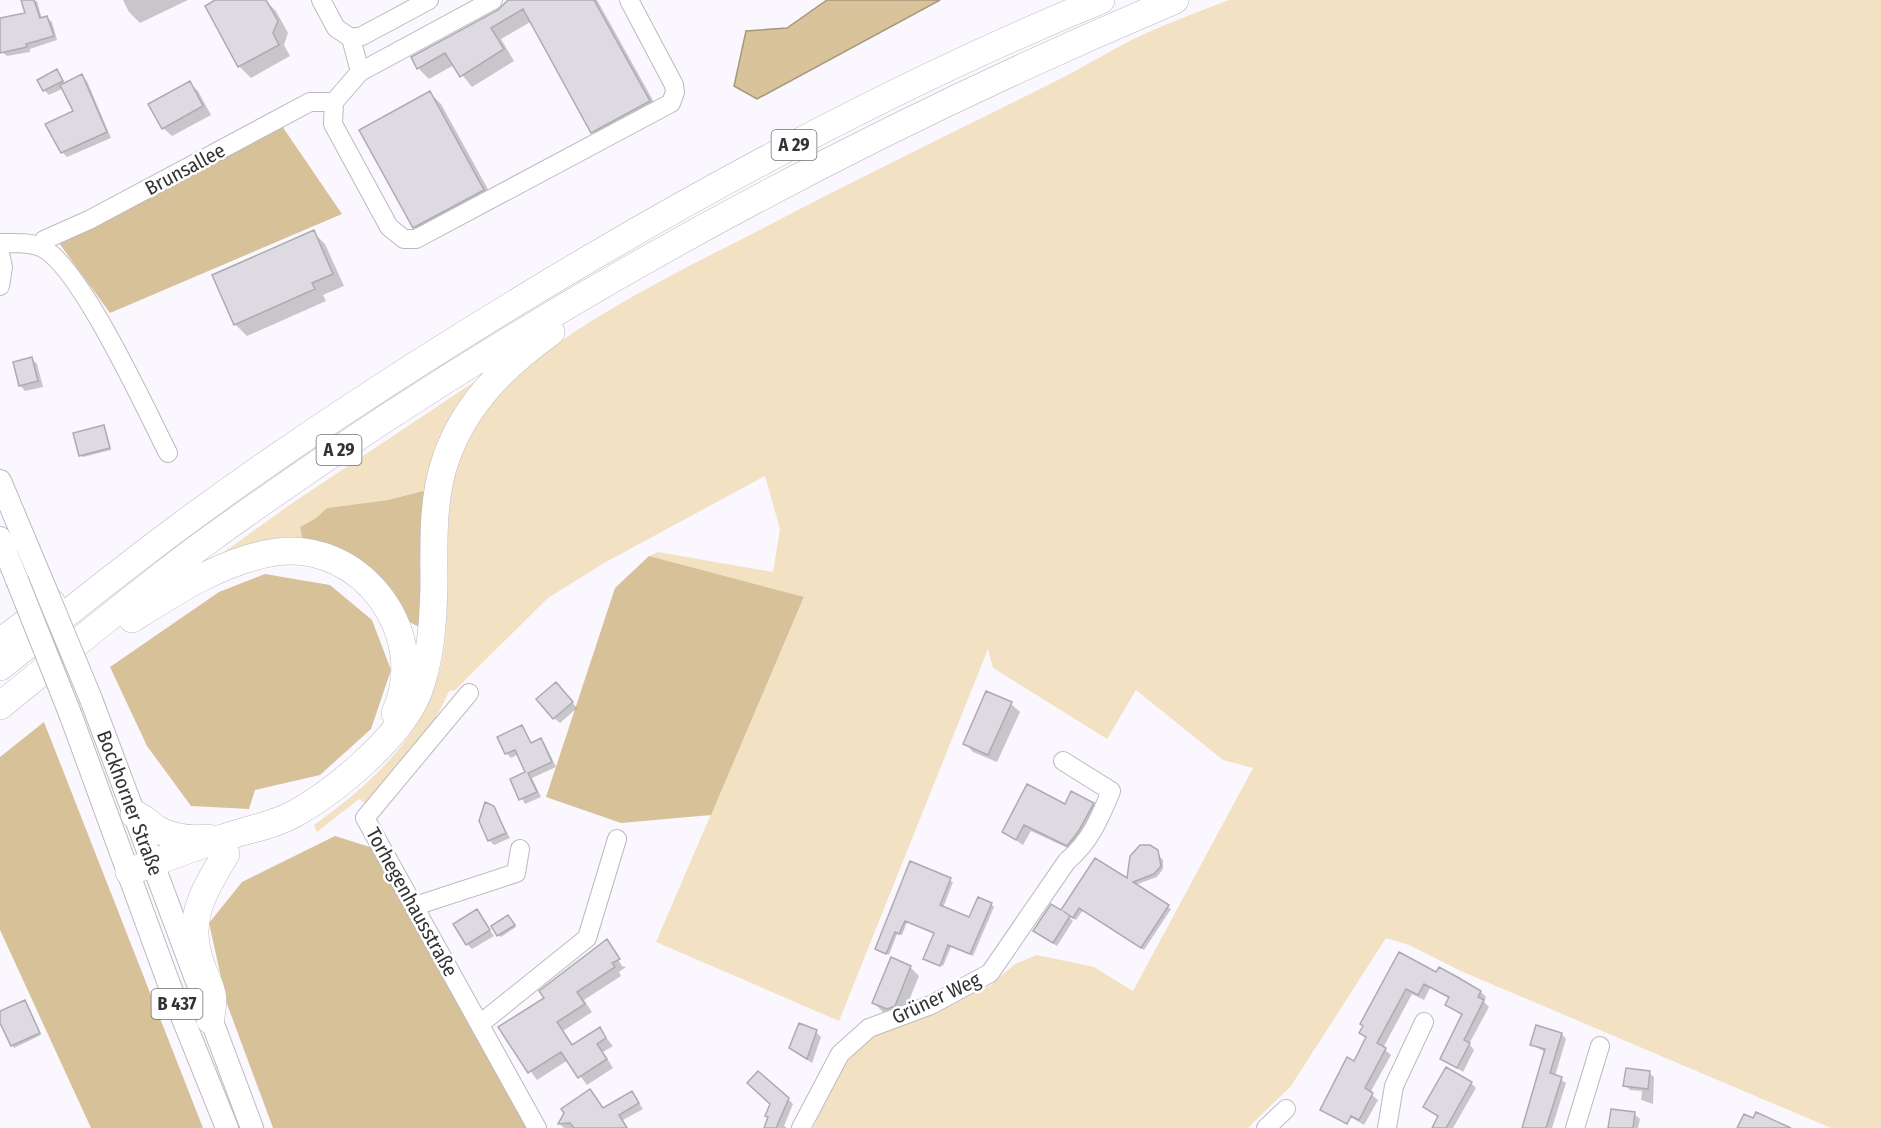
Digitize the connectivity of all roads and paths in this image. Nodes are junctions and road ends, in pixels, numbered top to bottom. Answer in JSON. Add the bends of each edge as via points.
{"nodes":[{"id":1,"x":321,"y":0,"type":"edge"},
{"id":2,"x":429,"y":0,"type":"edge"},
{"id":3,"x":493,"y":0,"type":"edge"},
{"id":4,"x":630,"y":0,"type":"edge"},
{"id":5,"x":1101,"y":0,"type":"edge"},
{"id":6,"x":1175,"y":0,"type":"edge"},
{"id":7,"x":351,"y":38,"type":"junction"},
{"id":8,"x":360,"y":72,"type":"junction"},
{"id":9,"x":334,"y":102,"type":"junction"},
{"id":10,"x":700,"y":229,"type":"junction"},
{"id":11,"x":0,"y":243,"type":"edge"},
{"id":12,"x":40,"y":247,"type":"junction"},
{"id":13,"x":0,"y":254,"type":"edge"},
{"id":14,"x":0,"y":286,"type":"edge"},
{"id":15,"x":168,"y":453,"type":"dead end"},
{"id":16,"x":0,"y":481,"type":"edge"},
{"id":17,"x":178,"y":527,"type":"junction"},
{"id":18,"x":1,"y":543,"type":"edge"},
{"id":19,"x":0,"y":642,"type":"edge"},
{"id":20,"x":0,"y":667,"type":"edge"},
{"id":21,"x":469,"y":693,"type":"dead end"},
{"id":22,"x":0,"y":706,"type":"edge"},
{"id":23,"x":0,"y":720,"type":"edge"},
{"id":24,"x":380,"y":745,"type":"junction"},
{"id":25,"x":1063,"y":761,"type":"dead end"},
{"id":26,"x":134,"y":814,"type":"junction"},
{"id":27,"x":617,"y":839,"type":"dead end"},
{"id":28,"x":225,"y":845,"type":"junction"},
{"id":29,"x":520,"y":849,"type":"dead end"},
{"id":30,"x":142,"y":873,"type":"junction"},
{"id":31,"x":415,"y":906,"type":"junction"},
{"id":32,"x":210,"y":1020,"type":"junction"},
{"id":33,"x":1424,"y":1022,"type":"dead end"},
{"id":34,"x":480,"y":1024,"type":"junction"},
{"id":35,"x":1600,"y":1046,"type":"dead end"},
{"id":36,"x":1286,"y":1109,"type":"dead end"},
{"id":37,"x":227,"y":1128,"type":"edge"},
{"id":38,"x":252,"y":1128,"type":"edge"},
{"id":39,"x":537,"y":1128,"type":"edge"},
{"id":40,"x":801,"y":1128,"type":"edge"},
{"id":41,"x":1266,"y":1128,"type":"edge"},
{"id":42,"x":1387,"y":1128,"type":"edge"},
{"id":43,"x":1575,"y":1128,"type":"edge"}],
"edges":[{"from":1,"to":7,"type":"street","via":[[336,28]]},
{"from":2,"to":7,"type":"street","via":[[362,36]]},
{"from":3,"to":8,"type":"street"},
{"from":4,"to":9,"type":"street","via":[[674,85],[670,103],[416,239],[404,239],[389,227],[333,124]]},
{"from":5,"to":17,"type":"highway","number":"A 29","via":[[872,105],[693,198],[371,392]]},
{"from":6,"to":10,"type":"highway","number":"A 29","via":[[971,91]]},
{"from":7,"to":8,"type":"street"},
{"from":8,"to":9,"type":"street"},
{"from":9,"to":12,"type":"street","name":"Brunsallee","via":[[310,102],[44,240]]},
{"from":10,"to":22,"type":"highway","number":"A 29","via":[[492,350],[315,466],[204,544]]},
{"from":10,"to":24,"type":"highway","via":[[687,250],[549,333],[492,381],[467,414],[443,468],[437,500],[433,622],[424,673],[409,712]]},
{"from":11,"to":12,"type":"street"},
{"from":12,"to":15,"type":"street","via":[[60,263],[93,309]]},
{"from":13,"to":14,"type":"street"},
{"from":16,"to":26,"type":"main road","name":"Bockhorner Straße","number":"B 437","bridge":true,"via":[[91,699]]},
{"from":17,"to":19,"type":"highway","via":[[154,528]]},
{"from":17,"to":20,"type":"highway","number":"A 29"},
{"from":18,"to":30,"type":"main road","name":"Bockhorner Straße","number":"B 437","bridge":true,"via":[[71,716]]},
{"from":21,"to":31,"type":"street","name":"Torhegenhausstraße","via":[[365,818]]},
{"from":23,"to":24,"type":"highway","via":[[130,620],[182,588],[243,560],[296,552],[317,555],[351,569],[378,594],[396,621],[404,653],[402,688]]},
{"from":24,"to":28,"type":"highway","via":[[339,783],[296,813],[254,839]]},
{"from":25,"to":40,"type":"street","name":"Grüner Weg","via":[[1111,791],[1083,848],[1067,861],[990,973],[931,1005],[869,1028],[840,1054]]},
{"from":26,"to":28,"type":"highway","via":[[144,816],[174,837]]},
{"from":26,"to":30,"type":"main road","name":"Bockhorner Straße","number":"B 437"},
{"from":27,"to":34,"type":"street","via":[[586,938]]},
{"from":28,"to":30,"type":"highway"},
{"from":28,"to":32,"type":"highway","via":[[201,897],[194,925],[198,958],[215,1000]]},
{"from":29,"to":31,"type":"street","via":[[516,873]]},
{"from":30,"to":32,"type":"main road","name":"Bockhorner Straße","number":"B 437"},
{"from":30,"to":37,"type":"main road","name":"Bockhorner Straße","number":"B 437","via":[[169,984]]},
{"from":31,"to":34,"type":"street","name":"Torhegenhausstraße"},
{"from":32,"to":38,"type":"main road","name":"Bockhorner Straße","number":"B 437"},
{"from":33,"to":42,"type":"street","via":[[1394,1086]]},
{"from":34,"to":39,"type":"street","name":"Torhegenhausstraße"},
{"from":35,"to":43,"type":"street"},
{"from":36,"to":41,"type":"street"}]}
